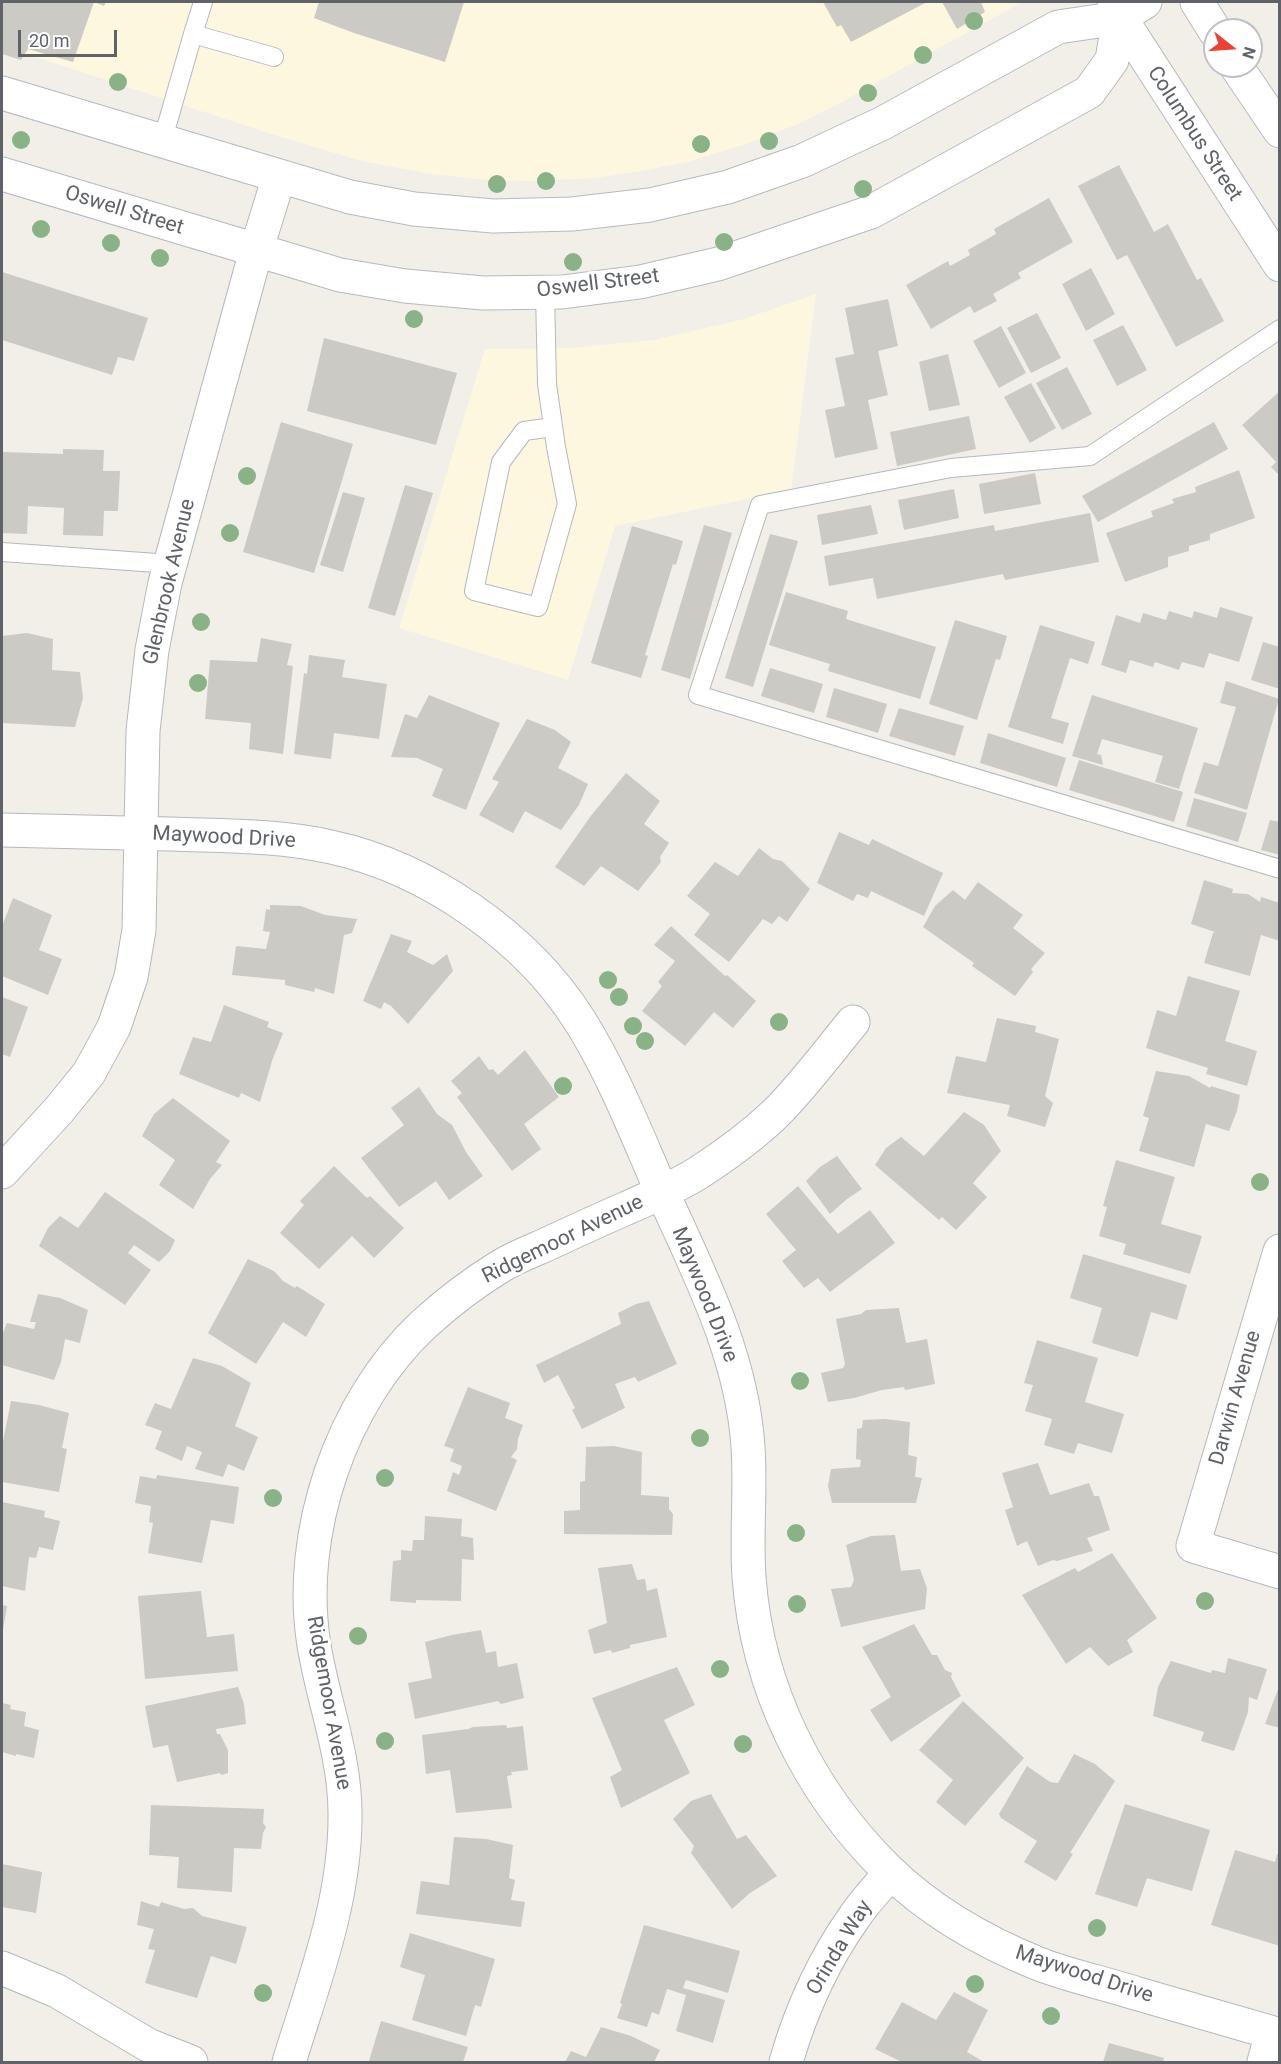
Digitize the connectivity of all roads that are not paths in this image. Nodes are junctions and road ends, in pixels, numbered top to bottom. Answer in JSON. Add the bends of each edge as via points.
{"nodes":[{"id":1,"x":203,"y":2,"type":"edge"},
{"id":2,"x":1197,"y":2,"type":"edge"},
{"id":3,"x":1125,"y":7,"type":"edge"},
{"id":4,"x":1207,"y":18,"type":"edge"},
{"id":5,"x":193,"y":34,"type":"junction"},
{"id":6,"x":274,"y":57,"type":"dead end"},
{"id":7,"x":1244,"y":78,"type":"edge"},
{"id":8,"x":2,"y":93,"type":"edge"},
{"id":9,"x":1280,"y":131,"type":"edge"},
{"id":10,"x":162,"y":142,"type":"junction"},
{"id":11,"x":2,"y":174,"type":"edge"},
{"id":12,"x":279,"y":177,"type":"junction"},
{"id":13,"x":256,"y":251,"type":"junction"},
{"id":14,"x":1280,"y":265,"type":"edge"},
{"id":15,"x":545,"y":292,"type":"junction"},
{"id":16,"x":1280,"y":329,"type":"edge"},
{"id":17,"x":553,"y":427,"type":"junction"},
{"id":18,"x":2,"y":552,"type":"edge"},
{"id":19,"x":171,"y":564,"type":"junction"},
{"id":20,"x":2,"y":830,"type":"edge"},
{"id":21,"x":141,"y":834,"type":"junction"},
{"id":22,"x":1280,"y":869,"type":"edge"},
{"id":23,"x":853,"y":1022,"type":"dead end"},
{"id":24,"x":2,"y":1172,"type":"edge"},
{"id":25,"x":662,"y":1192,"type":"junction"},
{"id":26,"x":1280,"y":1251,"type":"edge"},
{"id":27,"x":1272,"y":1307,"type":"edge"},
{"id":28,"x":1280,"y":1572,"type":"edge"},
{"id":29,"x":890,"y":1873,"type":"junction"},
{"id":30,"x":2,"y":1968,"type":"edge"},
{"id":31,"x":1272,"y":2044,"type":"edge"},
{"id":32,"x":191,"y":2062,"type":"edge"},
{"id":33,"x":289,"y":2062,"type":"edge"},
{"id":34,"x":786,"y":2062,"type":"edge"}],
"edges":[{"from":1,"to":5,"type":"lane"},
{"from":2,"to":4,"type":"street"},
{"from":3,"to":12,"type":"street","via":[[1058,27],[883,123],[802,161],[728,187],[650,205],[572,214],[493,216],[414,209],[350,197]]},
{"from":3,"to":14,"type":"street","name":"Columbus Street"},
{"from":3,"to":15,"type":"street","name":"Oswell Street","via":[[1112,60],[1089,92],[871,212],[718,264],[640,282]]},
{"from":5,"to":6,"type":"lane"},
{"from":5,"to":10,"type":"lane"},
{"from":7,"to":9,"type":"street"},
{"from":8,"to":10,"type":"street"},
{"from":10,"to":12,"type":"street"},
{"from":11,"to":13,"type":"street","name":"Oswell Street"},
{"from":12,"to":13,"type":"street","name":"Glenbrook Avenue"},
{"from":13,"to":15,"type":"street","name":"Oswell Street","via":[[340,274],[405,286],[483,293]]},
{"from":13,"to":19,"type":"street","name":"Glenbrook Avenue"},
{"from":15,"to":17,"type":"lane","via":[[546,384]]},
{"from":16,"to":22,"type":"lane","via":[[1090,456],[951,468],[760,505],[698,695]]},
{"from":17,"to":17,"type":"lane","via":[[567,504],[538,607],[474,591],[501,462],[524,431]]},
{"from":18,"to":19,"type":"lane"},
{"from":19,"to":21,"type":"street","name":"Glenbrook Avenue","via":[[151,662],[143,731]]},
{"from":20,"to":21,"type":"street","name":"Maywood Drive"},
{"from":21,"to":24,"type":"street","name":"Glenbrook Avenue","via":[[139,930],[131,977],[114,1027],[89,1073]]},
{"from":21,"to":25,"type":"street","name":"Maywood Drive","via":[[270,837],[334,847],[389,865],[440,890],[494,926],[537,966],[578,1017],[610,1073]]},
{"from":23,"to":25,"type":"street","name":"Ridgemoor Avenue","via":[[770,1118],[739,1146]]},
{"from":25,"to":29,"type":"street","name":"Maywood Drive","via":[[723,1330],[740,1391],[748,1445],[749,1578],[770,1685],[794,1742],[821,1790]]},
{"from":25,"to":33,"type":"street","name":"Ridgemoor Avenue","via":[[504,1264],[460,1292],[420,1327],[386,1367],[357,1412],[333,1465],[317,1523],[310,1581],[313,1641],[339,1753],[345,1812],[342,1871],[332,1923]]},
{"from":26,"to":27,"type":"street","name":"Darwin Avenue"},
{"from":27,"to":28,"type":"street","name":"Darwin Avenue","via":[[1193,1546]]},
{"from":29,"to":31,"type":"street","name":"Maywood Drive","via":[[932,1907],[985,1940],[1042,1965]]},
{"from":29,"to":34,"type":"street","name":"Orinda Way","via":[[855,1915],[818,1976],[796,2026]]},
{"from":30,"to":32,"type":"street","via":[[57,1991],[148,2045]]}]}
